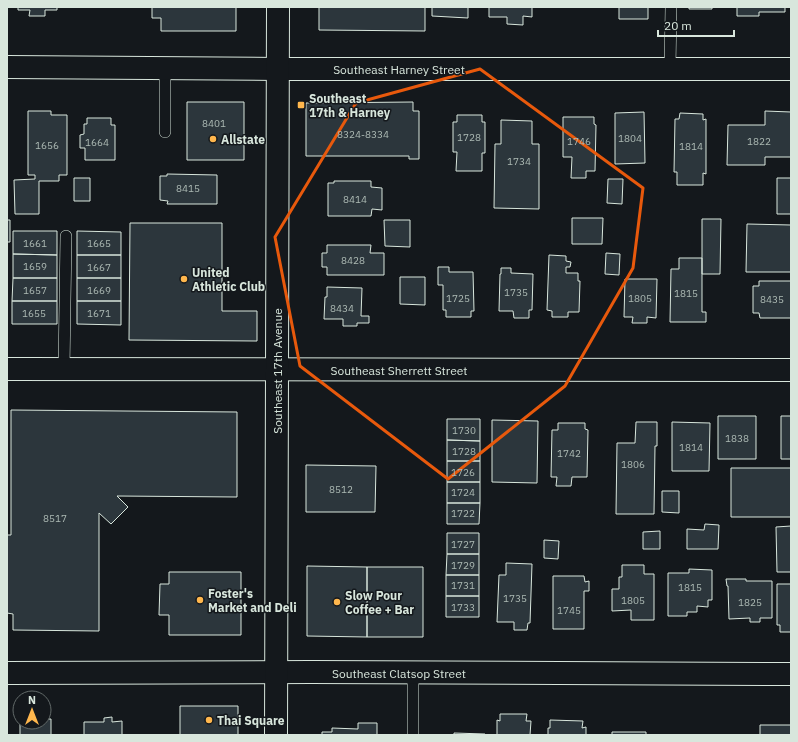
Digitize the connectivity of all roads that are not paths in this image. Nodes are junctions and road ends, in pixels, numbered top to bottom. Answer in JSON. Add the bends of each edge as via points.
{"nodes":[{"id":1,"x":278,"y":7,"type":"edge"},
{"id":2,"x":670,"y":7,"type":"edge"},
{"id":3,"x":7,"y":67,"type":"edge"},
{"id":4,"x":165,"y":68,"type":"junction"},
{"id":5,"x":278,"y":69,"type":"junction"},
{"id":6,"x":670,"y":69,"type":"junction"},
{"id":7,"x":791,"y":69,"type":"edge"},
{"id":8,"x":165,"y":132,"type":"dead end"},
{"id":9,"x":66,"y":236,"type":"dead end"},
{"id":10,"x":7,"y":369,"type":"edge"},
{"id":11,"x":64,"y":369,"type":"junction"},
{"id":12,"x":277,"y":370,"type":"junction"},
{"id":13,"x":791,"y":370,"type":"edge"},
{"id":14,"x":7,"y":672,"type":"edge"},
{"id":15,"x":276,"y":672,"type":"junction"},
{"id":16,"x":413,"y":673,"type":"junction"},
{"id":17,"x":791,"y":674,"type":"edge"},
{"id":18,"x":276,"y":735,"type":"edge"},
{"id":19,"x":413,"y":735,"type":"edge"}],
"edges":[{"from":1,"to":5,"type":"street","name":"Southeast 17th Avenue"},
{"from":2,"to":6,"type":"lane"},
{"from":3,"to":4,"type":"street","name":"Southeast Harney Street"},
{"from":4,"to":5,"type":"street","name":"Southeast Harney Street"},
{"from":4,"to":8,"type":"lane"},
{"from":5,"to":6,"type":"street","name":"Southeast Harney Street"},
{"from":5,"to":12,"type":"street","name":"Southeast 17th Avenue"},
{"from":6,"to":7,"type":"street","name":"Southeast Harney Street"},
{"from":9,"to":11,"type":"lane"},
{"from":10,"to":11,"type":"street","name":"Southeast Sherrett Street"},
{"from":11,"to":12,"type":"street","name":"Southeast Sherrett Street"},
{"from":12,"to":13,"type":"street","name":"Southeast Sherrett Street"},
{"from":12,"to":15,"type":"street","name":"Southeast 17th Avenue"},
{"from":14,"to":15,"type":"street","name":"Southeast Clatsop Street"},
{"from":15,"to":16,"type":"street","name":"Southeast Clatsop Street"},
{"from":15,"to":18,"type":"street","name":"Southeast 17th Avenue"},
{"from":16,"to":17,"type":"street","name":"Southeast Clatsop Street"},
{"from":16,"to":19,"type":"lane"}]}
